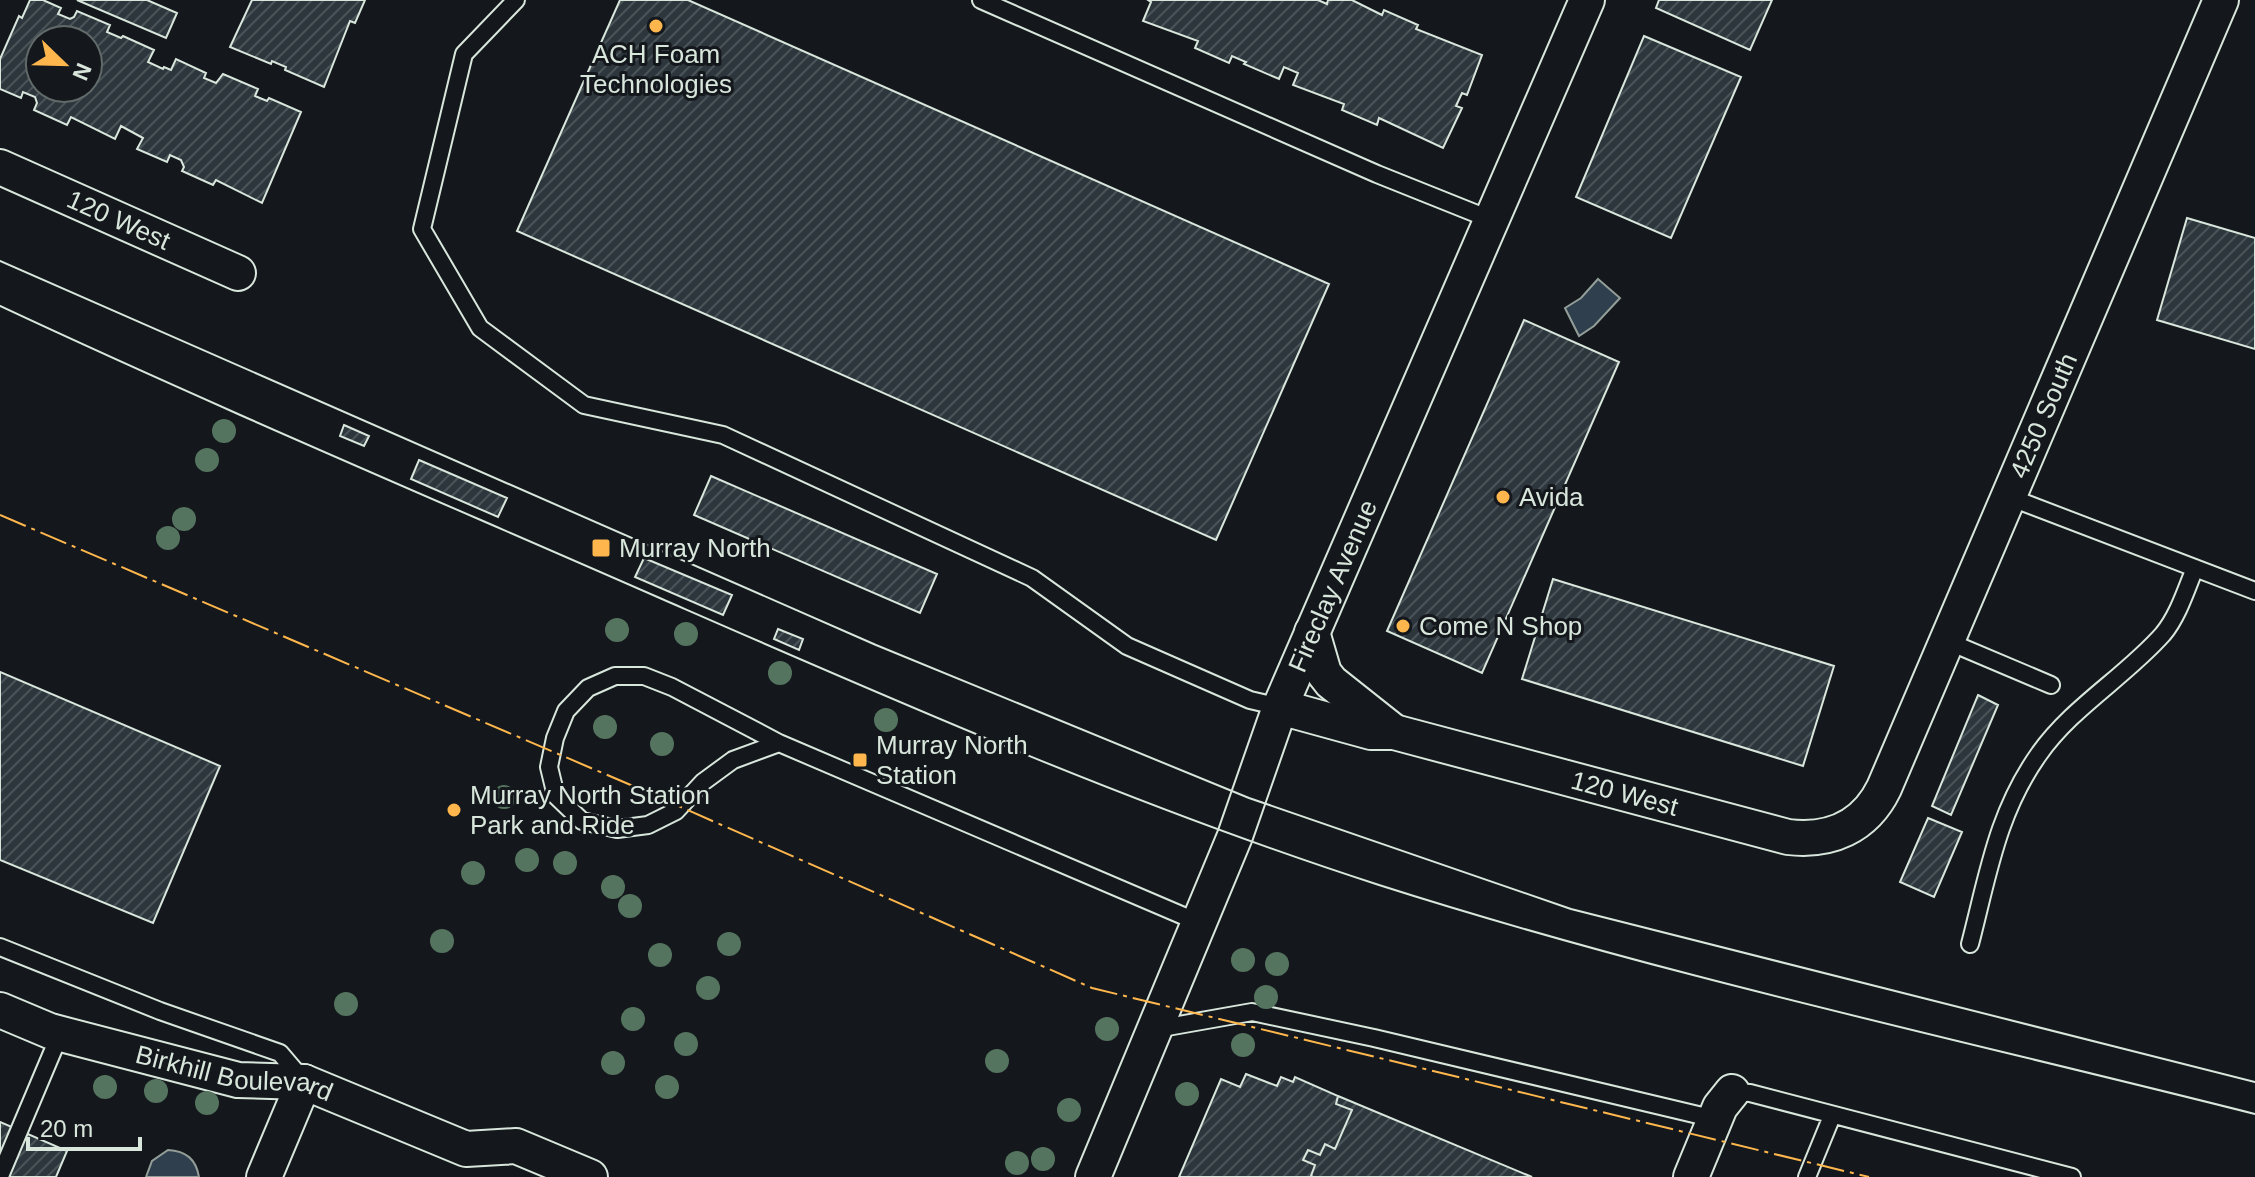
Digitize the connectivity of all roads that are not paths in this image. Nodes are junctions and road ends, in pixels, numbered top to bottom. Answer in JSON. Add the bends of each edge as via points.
{"nodes":[{"id":1,"x":516,"y":0,"type":"edge"},
{"id":2,"x":981,"y":0,"type":"edge"},
{"id":3,"x":1587,"y":0,"type":"edge"},
{"id":4,"x":2221,"y":0,"type":"edge"},
{"id":5,"x":0,"y":167,"type":"edge"},
{"id":6,"x":1492,"y":220,"type":"junction"},
{"id":7,"x":238,"y":273,"type":"dead end"},
{"id":8,"x":2009,"y":497,"type":"junction"},
{"id":9,"x":2195,"y":568,"type":"junction"},
{"id":10,"x":2255,"y":591,"type":"edge"},
{"id":11,"x":1312,"y":632,"type":"junction"},
{"id":12,"x":1947,"y":641,"type":"junction"},
{"id":13,"x":2051,"y":685,"type":"dead end"},
{"id":14,"x":1280,"y":707,"type":"junction"},
{"id":15,"x":1394,"y":732,"type":"junction"},
{"id":16,"x":779,"y":743,"type":"junction"},
{"id":17,"x":1854,"y":824,"type":"joint"},
{"id":18,"x":1200,"y":923,"type":"junction"},
{"id":19,"x":1970,"y":944,"type":"dead end"},
{"id":20,"x":0,"y":947,"type":"edge"},
{"id":21,"x":0,"y":1010,"type":"edge"},
{"id":22,"x":1156,"y":1029,"type":"junction"},
{"id":23,"x":60,"y":1034,"type":"junction"},
{"id":24,"x":304,"y":1082,"type":"junction"},
{"id":25,"x":1723,"y":1106,"type":"junction"},
{"id":26,"x":1832,"y":1116,"type":"junction"},
{"id":27,"x":466,"y":1149,"type":"junction"},
{"id":28,"x":0,"y":1176,"type":"edge"},
{"id":29,"x":264,"y":1177,"type":"edge"},
{"id":30,"x":486,"y":1177,"type":"edge"},
{"id":31,"x":590,"y":1177,"type":"edge"},
{"id":32,"x":1093,"y":1177,"type":"edge"},
{"id":33,"x":1691,"y":1177,"type":"edge"},
{"id":34,"x":1807,"y":1177,"type":"edge"},
{"id":35,"x":2072,"y":1177,"type":"edge"}],
"edges":[{"from":1,"to":14,"type":"lane","via":[[464,54],[422,229],[480,328],[584,405],[723,435],[1032,578],[1127,646],[1250,700]]},
{"from":2,"to":6,"type":"lane"},
{"from":3,"to":6,"type":"street","name":"Fireclay Avenue"},
{"from":4,"to":8,"type":"street","name":"4250 South"},
{"from":5,"to":7,"type":"street","name":"120 West"},
{"from":6,"to":11,"type":"street","name":"Fireclay Avenue"},
{"from":8,"to":9,"type":"lane"},
{"from":8,"to":12,"type":"street","name":"4250 South"},
{"from":9,"to":10,"type":"lane"},
{"from":9,"to":19,"type":"lane","via":[[2165,632],[2067,722],[2020,784],[2002,820]]},
{"from":11,"to":14,"type":"street","name":"Fireclay Avenue"},
{"from":11,"to":15,"type":"street","name":"120 West","via":[[1331,682]]},
{"from":12,"to":13,"type":"lane"},
{"from":12,"to":17,"type":"street","name":"4250 South","via":[[1879,799]]},
{"from":14,"to":15,"type":"street","name":"120 West","via":[[1371,732]]},
{"from":14,"to":18,"type":"street","name":"Fireclay Avenue"},
{"from":15,"to":17,"type":"street","name":"120 West","via":[[1788,837],[1830,836]]},
{"from":16,"to":16,"type":"lane","via":[[672,687],[644,676],[615,676],[588,688],[566,711],[549,767],[556,796],[582,821],[617,829],[648,825],[676,811],[733,760]]},
{"from":16,"to":18,"type":"lane"},
{"from":18,"to":22,"type":"street","name":"Fireclay Avenue"},
{"from":20,"to":24,"type":"lane","via":[[280,1053]]},
{"from":21,"to":23,"type":"street","name":"Birkhill Boulevard"},
{"from":22,"to":25,"type":"lane","via":[[1252,1012]]},
{"from":22,"to":32,"type":"street","name":"Fireclay Avenue"},
{"from":23,"to":24,"type":"street","name":"Birkhill Boulevard","via":[[238,1080]]},
{"from":23,"to":28,"type":"lane"},
{"from":24,"to":27,"type":"street","name":"Birkhill Boulevard"},
{"from":24,"to":29,"type":"street"},
{"from":25,"to":26,"type":"lane","via":[[1750,1093]]},
{"from":25,"to":33,"type":"street"},
{"from":26,"to":34,"type":"lane"},
{"from":26,"to":35,"type":"lane"},
{"from":27,"to":30,"type":"street"},
{"from":27,"to":31,"type":"street","name":"Birkhill Boulevard","via":[[516,1146]]}]}
